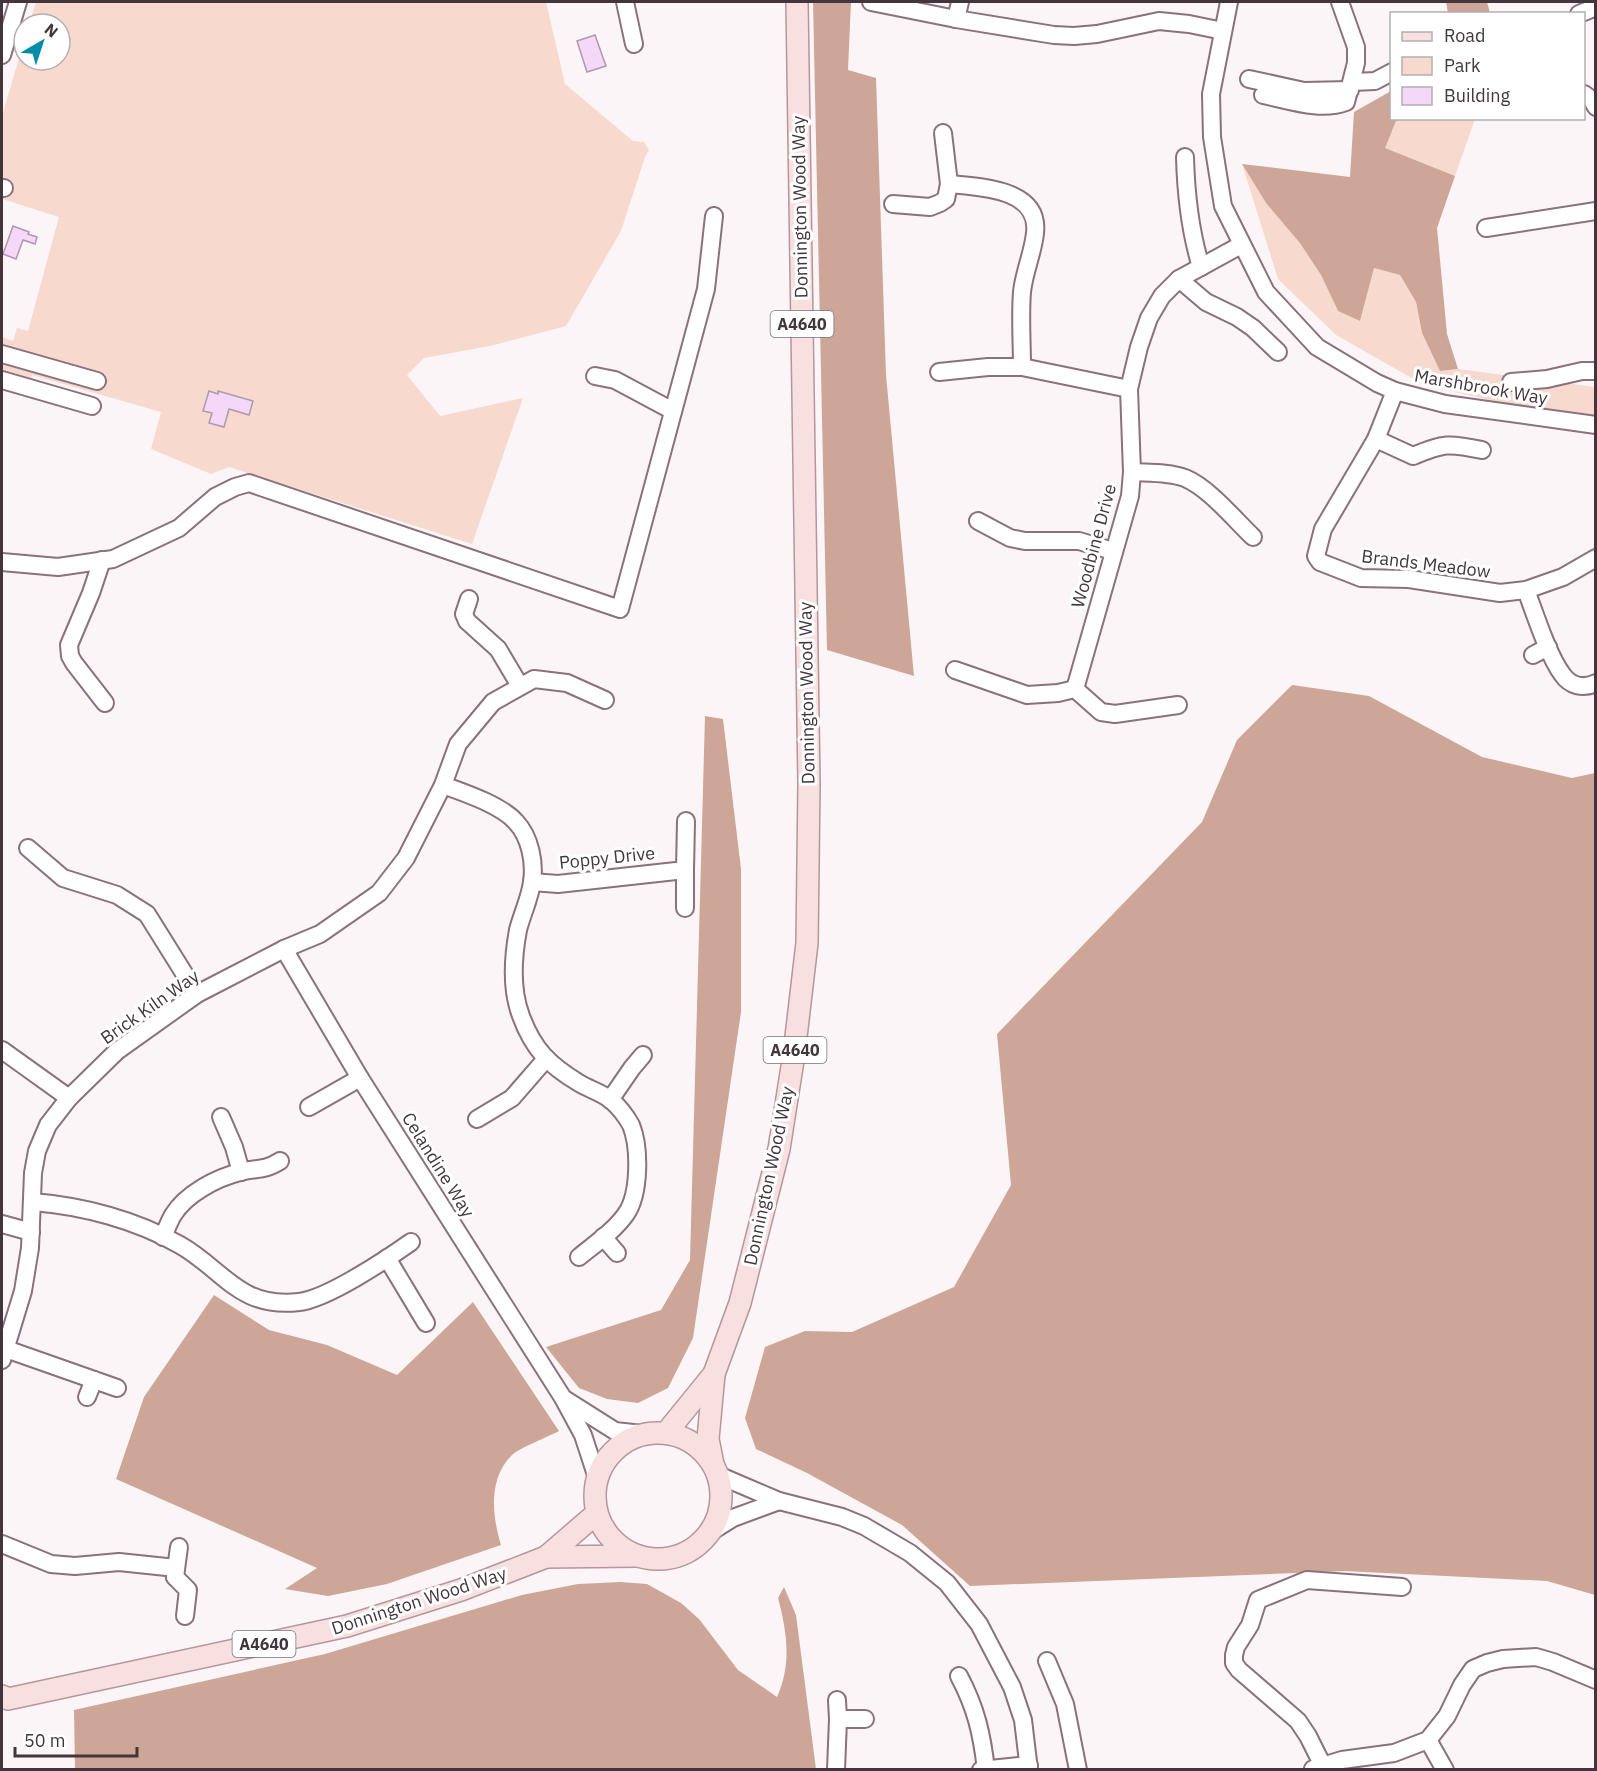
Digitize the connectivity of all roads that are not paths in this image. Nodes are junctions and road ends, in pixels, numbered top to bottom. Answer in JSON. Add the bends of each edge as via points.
{"nodes":[{"id":1,"x":18,"y":2,"type":"edge"},
{"id":2,"x":625,"y":2,"type":"edge"},
{"id":3,"x":797,"y":2,"type":"edge"},
{"id":4,"x":871,"y":2,"type":"edge"},
{"id":5,"x":960,"y":2,"type":"edge"},
{"id":6,"x":1228,"y":2,"type":"edge"},
{"id":7,"x":1340,"y":2,"type":"edge"},
{"id":8,"x":956,"y":19,"type":"junction"},
{"id":9,"x":1223,"y":31,"type":"junction"},
{"id":10,"x":634,"y":44,"type":"dead end"},
{"id":11,"x":2,"y":56,"type":"edge"},
{"id":12,"x":1390,"y":73,"type":"edge"},
{"id":13,"x":1249,"y":79,"type":"dead end"},
{"id":14,"x":1349,"y":91,"type":"junction"},
{"id":15,"x":1263,"y":95,"type":"dead end"},
{"id":16,"x":943,"y":133,"type":"dead end"},
{"id":17,"x":1185,"y":158,"type":"dead end"},
{"id":18,"x":949,"y":184,"type":"junction"},
{"id":19,"x":893,"y":204,"type":"dead end"},
{"id":20,"x":1596,"y":211,"type":"edge"},
{"id":21,"x":714,"y":216,"type":"dead end"},
{"id":22,"x":1486,"y":228,"type":"dead end"},
{"id":23,"x":1241,"y":244,"type":"junction"},
{"id":24,"x":1201,"y":267,"type":"junction"},
{"id":25,"x":1179,"y":279,"type":"junction"},
{"id":26,"x":1278,"y":352,"type":"dead end"},
{"id":27,"x":2,"y":354,"type":"edge"},
{"id":28,"x":1022,"y":367,"type":"junction"},
{"id":29,"x":1596,"y":371,"type":"edge"},
{"id":30,"x":939,"y":372,"type":"dead end"},
{"id":31,"x":595,"y":376,"type":"dead end"},
{"id":32,"x":2,"y":380,"type":"edge"},
{"id":33,"x":97,"y":381,"type":"dead end"},
{"id":34,"x":1511,"y":382,"type":"dead end"},
{"id":35,"x":1129,"y":389,"type":"junction"},
{"id":36,"x":1395,"y":392,"type":"junction"},
{"id":37,"x":92,"y":406,"type":"dead end"},
{"id":38,"x":673,"y":411,"type":"junction"},
{"id":39,"x":1596,"y":425,"type":"edge"},
{"id":40,"x":1376,"y":439,"type":"junction"},
{"id":41,"x":1482,"y":450,"type":"dead end"},
{"id":42,"x":1132,"y":472,"type":"junction"},
{"id":43,"x":978,"y":521,"type":"dead end"},
{"id":44,"x":1253,"y":537,"type":"dead end"},
{"id":45,"x":1113,"y":551,"type":"junction"},
{"id":46,"x":1596,"y":558,"type":"edge"},
{"id":47,"x":102,"y":560,"type":"junction"},
{"id":48,"x":2,"y":562,"type":"edge"},
{"id":49,"x":1526,"y":590,"type":"junction"},
{"id":50,"x":470,"y":599,"type":"dead end"},
{"id":51,"x":1548,"y":647,"type":"junction"},
{"id":52,"x":1533,"y":655,"type":"dead end"},
{"id":53,"x":955,"y":670,"type":"dead end"},
{"id":54,"x":1596,"y":683,"type":"edge"},
{"id":55,"x":520,"y":686,"type":"junction"},
{"id":56,"x":1066,"y":691,"type":"junction"},
{"id":57,"x":605,"y":700,"type":"dead end"},
{"id":58,"x":105,"y":704,"type":"dead end"},
{"id":59,"x":1178,"y":705,"type":"dead end"},
{"id":60,"x":443,"y":785,"type":"junction"},
{"id":61,"x":686,"y":821,"type":"dead end"},
{"id":62,"x":28,"y":848,"type":"dead end"},
{"id":63,"x":685,"y":870,"type":"junction"},
{"id":64,"x":532,"y":882,"type":"junction"},
{"id":65,"x":685,"y":908,"type":"dead end"},
{"id":66,"x":284,"y":949,"type":"junction"},
{"id":67,"x":197,"y":994,"type":"junction"},
{"id":68,"x":2,"y":1050,"type":"edge"},
{"id":69,"x":619,"y":1056,"type":"dead end"},
{"id":70,"x":545,"y":1060,"type":"junction"},
{"id":71,"x":360,"y":1078,"type":"junction"},
{"id":72,"x":69,"y":1098,"type":"junction"},
{"id":73,"x":610,"y":1100,"type":"junction"},
{"id":74,"x":309,"y":1107,"type":"dead end"},
{"id":75,"x":221,"y":1117,"type":"dead end"},
{"id":76,"x":477,"y":1119,"type":"dead end"},
{"id":77,"x":274,"y":1165,"type":"dead end"},
{"id":78,"x":241,"y":1172,"type":"junction"},
{"id":79,"x":33,"y":1202,"type":"junction"},
{"id":80,"x":2,"y":1224,"type":"edge"},
{"id":81,"x":31,"y":1232,"type":"junction"},
{"id":82,"x":163,"y":1237,"type":"junction"},
{"id":83,"x":603,"y":1237,"type":"junction"},
{"id":84,"x":411,"y":1242,"type":"dead end"},
{"id":85,"x":617,"y":1253,"type":"dead end"},
{"id":86,"x":579,"y":1257,"type":"dead end"},
{"id":87,"x":387,"y":1258,"type":"junction"},
{"id":88,"x":426,"y":1323,"type":"dead end"},
{"id":89,"x":4,"y":1355,"type":"edge"},
{"id":90,"x":714,"y":1374,"type":"junction"},
{"id":91,"x":94,"y":1380,"type":"junction"},
{"id":92,"x":117,"y":1388,"type":"dead end"},
{"id":93,"x":87,"y":1397,"type":"dead end"},
{"id":94,"x":563,"y":1398,"type":"junction"},
{"id":95,"x":666,"y":1433,"type":"junction"},
{"id":96,"x":642,"y":1434,"type":"junction"},
{"id":97,"x":715,"y":1470,"type":"junction"},
{"id":98,"x":597,"y":1478,"type":"junction"},
{"id":99,"x":779,"y":1501,"type":"junction"},
{"id":100,"x":597,"y":1513,"type":"junction"},
{"id":101,"x":709,"y":1533,"type":"junction"},
{"id":102,"x":2,"y":1544,"type":"edge"},
{"id":103,"x":179,"y":1547,"type":"dead end"},
{"id":104,"x":638,"y":1556,"type":"junction"},
{"id":105,"x":546,"y":1557,"type":"junction"},
{"id":106,"x":175,"y":1577,"type":"junction"},
{"id":107,"x":1402,"y":1587,"type":"dead end"},
{"id":108,"x":185,"y":1616,"type":"dead end"},
{"id":109,"x":1047,"y":1661,"type":"dead end"},
{"id":110,"x":959,"y":1676,"type":"dead end"},
{"id":111,"x":1596,"y":1680,"type":"edge"},
{"id":112,"x":837,"y":1700,"type":"dead end"},
{"id":113,"x":4,"y":1701,"type":"edge"},
{"id":114,"x":838,"y":1719,"type":"junction"},
{"id":115,"x":865,"y":1719,"type":"dead end"},
{"id":116,"x":1428,"y":1740,"type":"junction"},
{"id":117,"x":1029,"y":1767,"type":"edge"},
{"id":118,"x":1318,"y":1768,"type":"edge"},
{"id":119,"x":984,"y":1769,"type":"edge"},
{"id":120,"x":836,"y":1770,"type":"edge"},
{"id":121,"x":1078,"y":1770,"type":"edge"},
{"id":122,"x":1445,"y":1770,"type":"edge"}],
"edges":[{"from":1,"to":11,"type":"street"},
{"from":2,"to":10,"type":"street"},
{"from":3,"to":90,"type":"main road","name":"Donnington Wood Way","number":"A4640","via":[[809,784],[807,943],[779,1149],[740,1303]]},
{"from":4,"to":8,"type":"street"},
{"from":5,"to":8,"type":"street"},
{"from":6,"to":9,"type":"street","name":"Marshbrook Way"},
{"from":7,"to":14,"type":"street","via":[[1356,47]]},
{"from":8,"to":9,"type":"street","via":[[1074,36],[1159,21]]},
{"from":9,"to":23,"type":"street","name":"Marshbrook Way","via":[[1211,94],[1212,137],[1223,206]]},
{"from":12,"to":14,"type":"street"},
{"from":13,"to":14,"type":"street","via":[[1304,91]]},
{"from":14,"to":15,"type":"street","via":[[1335,106]]},
{"from":16,"to":18,"type":"street"},
{"from":17,"to":24,"type":"street","via":[[1191,229]]},
{"from":18,"to":19,"type":"street","via":[[946,199],[940,203],[920,207]]},
{"from":18,"to":28,"type":"street","via":[[986,188],[1017,197],[1034,219],[1035,232],[1022,292]]},
{"from":20,"to":22,"type":"street"},
{"from":21,"to":38,"type":"street","via":[[706,289]]},
{"from":23,"to":24,"type":"street","name":"Woodbine Drive"},
{"from":23,"to":36,"type":"street","name":"Marshbrook Way","via":[[1266,292],[1317,347]]},
{"from":24,"to":25,"type":"street","name":"Woodbine Drive"},
{"from":25,"to":26,"type":"street","via":[[1206,302],[1253,328]]},
{"from":25,"to":35,"type":"street","name":"Woodbine Drive","via":[[1162,296],[1149,318]]},
{"from":27,"to":33,"type":"street"},
{"from":28,"to":30,"type":"street"},
{"from":28,"to":35,"type":"street"},
{"from":29,"to":34,"type":"street"},
{"from":31,"to":38,"type":"street","via":[[615,380]]},
{"from":32,"to":37,"type":"street"},
{"from":35,"to":42,"type":"street","name":"Woodbine Drive"},
{"from":36,"to":39,"type":"street","name":"Marshbrook Way","via":[[1445,404]]},
{"from":36,"to":40,"type":"street","name":"Brands Meadow"},
{"from":38,"to":47,"type":"street","via":[[620,609],[249,483],[215,496],[179,528],[113,559]]},
{"from":40,"to":41,"type":"street","via":[[1413,456],[1452,444]]},
{"from":40,"to":49,"type":"street","name":"Brands Meadow","via":[[1323,529],[1316,556],[1320,562],[1361,578],[1409,579],[1500,593]]},
{"from":42,"to":44,"type":"street","via":[[1184,478],[1198,485]]},
{"from":42,"to":45,"type":"street","name":"Woodbine Drive","via":[[1130,496]]},
{"from":43,"to":45,"type":"street","via":[[1025,541],[1079,541]]},
{"from":45,"to":56,"type":"street","name":"Woodbine Drive"},
{"from":46,"to":49,"type":"street","name":"Brands Meadow","via":[[1563,577]]},
{"from":47,"to":48,"type":"street","via":[[58,567]]},
{"from":47,"to":58,"type":"street","via":[[71,638],[69,656]]},
{"from":49,"to":51,"type":"street"},
{"from":50,"to":55,"type":"street","via":[[464,614],[467,621],[498,650]]},
{"from":51,"to":52,"type":"street"},
{"from":51,"to":54,"type":"street","via":[[1562,675],[1579,687]]},
{"from":53,"to":56,"type":"street","via":[[1027,695]]},
{"from":55,"to":57,"type":"street","via":[[534,679],[567,683]]},
{"from":55,"to":60,"type":"street","name":"Brick Kiln Way","via":[[493,702],[458,744]]},
{"from":56,"to":59,"type":"street","via":[[1101,712],[1115,714]]},
{"from":60,"to":64,"type":"street","via":[[502,811],[516,822],[527,838]]},
{"from":60,"to":66,"type":"street","name":"Brick Kiln Way","via":[[406,858],[379,893],[320,934]]},
{"from":61,"to":63,"type":"street"},
{"from":62,"to":67,"type":"street","via":[[63,878],[117,895],[147,914]]},
{"from":63,"to":64,"type":"street","name":"Poppy Drive","via":[[558,884]]},
{"from":63,"to":65,"type":"street"},
{"from":64,"to":70,"type":"street","via":[[518,931],[513,983],[520,1015]]},
{"from":66,"to":67,"type":"street","name":"Brick Kiln Way"},
{"from":66,"to":71,"type":"street","name":"Celandine Way"},
{"from":67,"to":72,"type":"street","name":"Brick Kiln Way","via":[[117,1051]]},
{"from":68,"to":72,"type":"street"},
{"from":69,"to":73,"type":"street","via":[[638,1061]]},
{"from":70,"to":73,"type":"street"},
{"from":70,"to":76,"type":"street","via":[[512,1098]]},
{"from":71,"to":74,"type":"street"},
{"from":71,"to":94,"type":"street","name":"Celandine Way"},
{"from":72,"to":79,"type":"street","name":"Brick Kiln Way","via":[[48,1125],[37,1151]]},
{"from":73,"to":83,"type":"street","via":[[632,1127],[637,1178],[626,1214]]},
{"from":75,"to":78,"type":"street"},
{"from":77,"to":78,"type":"street"},
{"from":78,"to":82,"type":"street","via":[[186,1200],[173,1215]]},
{"from":79,"to":81,"type":"street","name":"Brick Kiln Way"},
{"from":79,"to":82,"type":"street","via":[[117,1218]]},
{"from":80,"to":81,"type":"street"},
{"from":81,"to":89,"type":"street","name":"Brick Kiln Way","via":[[23,1291]]},
{"from":82,"to":87,"type":"street","via":[[182,1246],[234,1288],[280,1302],[301,1302],[325,1293]]},
{"from":83,"to":85,"type":"street"},
{"from":83,"to":86,"type":"street"},
{"from":84,"to":87,"type":"street"},
{"from":87,"to":88,"type":"street"},
{"from":89,"to":91,"type":"street"},
{"from":90,"to":95,"type":"main road","name":"Donnington Wood Way","number":"A4640"},
{"from":90,"to":97,"type":"main road","name":"Donnington Wood Way","number":"A4640","via":[[708,1439]]},
{"from":91,"to":92,"type":"street"},
{"from":91,"to":93,"type":"street"},
{"from":94,"to":96,"type":"street","name":"Celandine Way","via":[[615,1431]]},
{"from":94,"to":98,"type":"street","name":"Celandine Way","via":[[583,1435]]},
{"from":95,"to":96,"type":"main road","number":"A4640"},
{"from":95,"to":97,"type":"main road","number":"A4640","via":[[684,1438],[700,1449]]},
{"from":96,"to":98,"type":"main road","number":"A4640","via":[[622,1443],[606,1459]]},
{"from":97,"to":99,"type":"street"},
{"from":97,"to":101,"type":"main road","number":"A4640","via":[[721,1495],[718,1515]]},
{"from":98,"to":100,"type":"main road","number":"A4640"},
{"from":99,"to":101,"type":"street","via":[[733,1518]]},
{"from":99,"to":117,"type":"street","via":[[864,1526],[909,1553],[947,1583],[979,1624],[1003,1669],[1023,1720]]},
{"from":100,"to":104,"type":"main road","number":"A4640","via":[[605,1532]]},
{"from":100,"to":105,"type":"main road","name":"Donnington Wood Way","number":"A4640"},
{"from":101,"to":104,"type":"main road","number":"A4640","via":[[692,1549],[670,1558]]},
{"from":102,"to":106,"type":"street","via":[[51,1564],[119,1562]]},
{"from":103,"to":106,"type":"street"},
{"from":104,"to":105,"type":"main road","name":"Donnington Wood Way","number":"A4640"},
{"from":105,"to":113,"type":"main road","name":"Donnington Wood Way","number":"A4640","via":[[451,1594],[347,1626]]},
{"from":106,"to":108,"type":"street","via":[[188,1590]]},
{"from":107,"to":118,"type":"street","via":[[1307,1580],[1258,1600],[1250,1625],[1236,1647],[1234,1663],[1298,1721],[1308,1736]]},
{"from":109,"to":121,"type":"street","via":[[1065,1704]]},
{"from":110,"to":119,"type":"street","via":[[977,1716],[984,1744]]},
{"from":111,"to":116,"type":"street","via":[[1536,1658],[1487,1663],[1473,1669]]},
{"from":112,"to":114,"type":"street"},
{"from":114,"to":115,"type":"street"},
{"from":114,"to":120,"type":"street"},
{"from":116,"to":118,"type":"street","via":[[1394,1753],[1342,1760]]},
{"from":116,"to":122,"type":"street"},
{"from":117,"to":119,"type":"street"}]}
